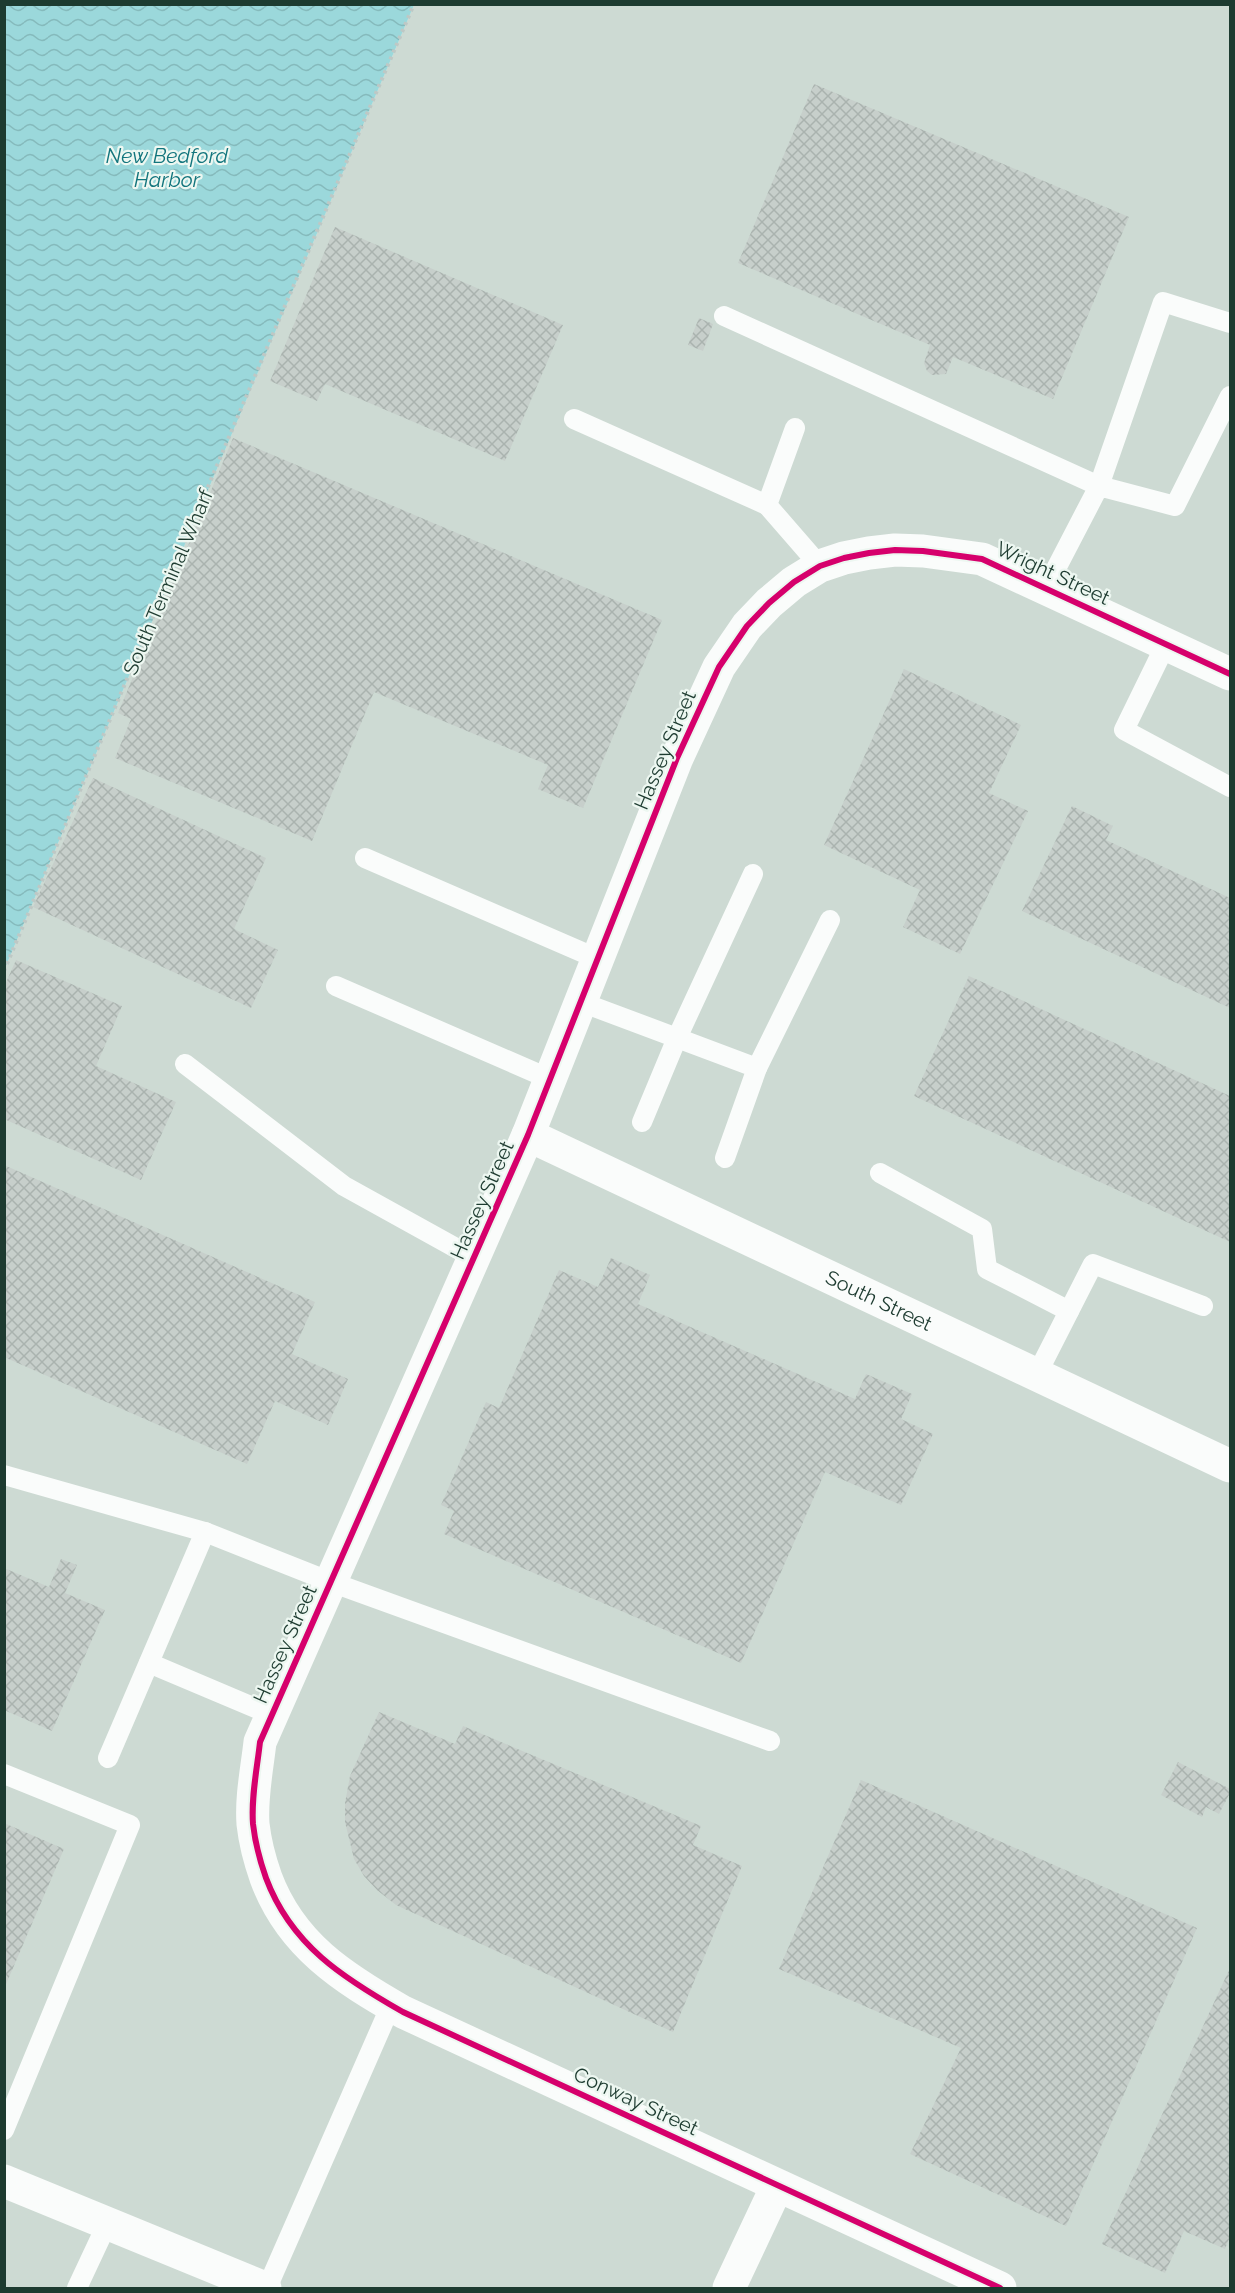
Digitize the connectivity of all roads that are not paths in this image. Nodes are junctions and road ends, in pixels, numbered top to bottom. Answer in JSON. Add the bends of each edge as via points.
{"nodes":[{"id":1,"x":724,"y":316,"type":"dead end"},
{"id":2,"x":1230,"y":323,"type":"edge"},
{"id":3,"x":1230,"y":396,"type":"edge"},
{"id":4,"x":573,"y":419,"type":"dead end"},
{"id":5,"x":795,"y":428,"type":"dead end"},
{"id":6,"x":1099,"y":486,"type":"junction"},
{"id":7,"x":767,"y":504,"type":"junction"},
{"id":8,"x":850,"y":557,"type":"joint"},
{"id":9,"x":820,"y":566,"type":"junction"},
{"id":10,"x":1046,"y":588,"type":"junction"},
{"id":11,"x":1166,"y":644,"type":"junction"},
{"id":12,"x":1230,"y":674,"type":"edge"},
{"id":13,"x":1230,"y":787,"type":"edge"},
{"id":14,"x":365,"y":858,"type":"dead end"},
{"id":15,"x":753,"y":874,"type":"dead end"},
{"id":16,"x":830,"y":920,"type":"dead end"},
{"id":17,"x":598,"y":959,"type":"junction"},
{"id":18,"x":336,"y":986,"type":"dead end"},
{"id":19,"x":581,"y":1002,"type":"junction"},
{"id":20,"x":677,"y":1038,"type":"junction"},
{"id":21,"x":184,"y":1064,"type":"dead end"},
{"id":22,"x":757,"y":1068,"type":"junction"},
{"id":23,"x":550,"y":1079,"type":"junction"},
{"id":24,"x":642,"y":1122,"type":"dead end"},
{"id":25,"x":528,"y":1135,"type":"junction"},
{"id":26,"x":725,"y":1158,"type":"dead end"},
{"id":27,"x":880,"y":1173,"type":"dead end"},
{"id":28,"x":474,"y":1258,"type":"junction"},
{"id":29,"x":1203,"y":1306,"type":"dead end"},
{"id":30,"x":1069,"y":1311,"type":"junction"},
{"id":31,"x":1037,"y":1374,"type":"junction"},
{"id":32,"x":1230,"y":1466,"type":"edge"},
{"id":33,"x":4,"y":1475,"type":"edge"},
{"id":34,"x":204,"y":1532,"type":"junction"},
{"id":35,"x":331,"y":1582,"type":"junction"},
{"id":36,"x":149,"y":1663,"type":"junction"},
{"id":37,"x":272,"y":1715,"type":"junction"},
{"id":38,"x":770,"y":1741,"type":"dead end"},
{"id":39,"x":108,"y":1758,"type":"dead end"},
{"id":40,"x":4,"y":1774,"type":"edge"},
{"id":41,"x":282,"y":1911,"type":"joint"},
{"id":42,"x":391,"y":2005,"type":"junction"},
{"id":43,"x":4,"y":2130,"type":"edge"},
{"id":44,"x":4,"y":2181,"type":"edge"},
{"id":45,"x":777,"y":2186,"type":"junction"},
{"id":46,"x":107,"y":2224,"type":"junction"},
{"id":47,"x":77,"y":2289,"type":"edge"},
{"id":48,"x":266,"y":2289,"type":"edge"},
{"id":49,"x":729,"y":2289,"type":"edge"},
{"id":50,"x":1000,"y":2289,"type":"edge"}],
"edges":[{"from":1,"to":6,"type":"lane"},
{"from":2,"to":6,"type":"lane","via":[[1163,302]]},
{"from":3,"to":6,"type":"lane","via":[[1175,506]]},
{"from":4,"to":7,"type":"lane"},
{"from":5,"to":7,"type":"lane"},
{"from":6,"to":10,"type":"lane"},
{"from":7,"to":9,"type":"lane"},
{"from":8,"to":9,"type":"street","name":"Hassey Street"},
{"from":8,"to":10,"type":"street","name":"Wright Street","via":[[895,550],[982,559]]},
{"from":9,"to":17,"type":"street","name":"Hassey Street","via":[[769,603],[747,626],[719,667],[677,758]]},
{"from":10,"to":11,"type":"street","name":"Wright Street"},
{"from":11,"to":12,"type":"street","name":"Wright Street"},
{"from":11,"to":13,"type":"lane","via":[[1124,730]]},
{"from":14,"to":17,"type":"lane"},
{"from":15,"to":20,"type":"lane"},
{"from":16,"to":22,"type":"lane"},
{"from":17,"to":19,"type":"street","name":"Hassey Street"},
{"from":18,"to":23,"type":"lane"},
{"from":19,"to":20,"type":"lane"},
{"from":19,"to":23,"type":"street","name":"Hassey Street"},
{"from":20,"to":22,"type":"lane"},
{"from":20,"to":24,"type":"lane"},
{"from":21,"to":28,"type":"lane","via":[[344,1186]]},
{"from":22,"to":26,"type":"lane"},
{"from":23,"to":25,"type":"street","name":"Hassey Street"},
{"from":25,"to":28,"type":"street","name":"Hassey Street"},
{"from":25,"to":31,"type":"street","name":"South Street"},
{"from":27,"to":30,"type":"lane","via":[[982,1228],[987,1269]]},
{"from":28,"to":35,"type":"street","name":"Hassey Street"},
{"from":29,"to":30,"type":"lane","via":[[1093,1264]]},
{"from":30,"to":31,"type":"lane"},
{"from":31,"to":32,"type":"street","name":"South Street"},
{"from":33,"to":34,"type":"lane"},
{"from":34,"to":35,"type":"lane"},
{"from":34,"to":36,"type":"lane"},
{"from":35,"to":37,"type":"street","name":"Hassey Street"},
{"from":35,"to":38,"type":"lane"},
{"from":36,"to":37,"type":"lane"},
{"from":36,"to":39,"type":"lane"},
{"from":37,"to":41,"type":"street","name":"Hassey Street","via":[[260,1742],[254,1826],[261,1862]]},
{"from":40,"to":43,"type":"lane","via":[[129,1825]]},
{"from":41,"to":42,"type":"street","name":"Conway Street","via":[[316,1954]]},
{"from":42,"to":45,"type":"street","name":"Conway Street"},
{"from":42,"to":48,"type":"lane"},
{"from":44,"to":46,"type":"street"},
{"from":45,"to":49,"type":"street"},
{"from":45,"to":50,"type":"street","name":"Conway Street"},
{"from":46,"to":47,"type":"lane"},
{"from":46,"to":48,"type":"street"}]}
